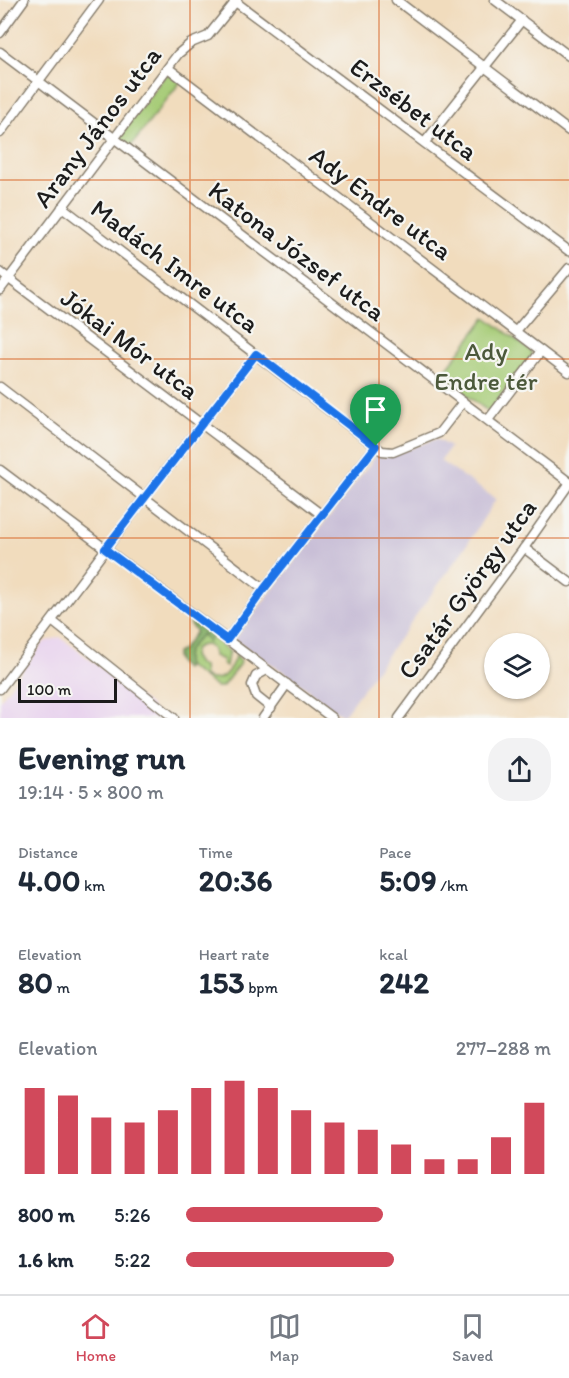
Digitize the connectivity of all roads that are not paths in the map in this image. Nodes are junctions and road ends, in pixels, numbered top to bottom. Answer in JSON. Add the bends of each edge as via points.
{"nodes":[{"id":1,"x":24,"y":0,"type":"edge"},
{"id":2,"x":99,"y":0,"type":"edge"},
{"id":3,"x":396,"y":0,"type":"edge"},
{"id":4,"x":495,"y":0,"type":"edge"},
{"id":5,"x":235,"y":1,"type":"edge"},
{"id":6,"x":507,"y":3,"type":"edge"},
{"id":7,"x":522,"y":20,"type":"junction"},
{"id":8,"x":0,"y":33,"type":"edge"},
{"id":9,"x":0,"y":52,"type":"edge"},
{"id":10,"x":569,"y":56,"type":"edge"},
{"id":11,"x":168,"y":68,"type":"junction"},
{"id":12,"x":486,"y":68,"type":"junction"},
{"id":13,"x":39,"y":82,"type":"junction"},
{"id":14,"x":569,"y":131,"type":"edge"},
{"id":15,"x":0,"y":133,"type":"edge"},
{"id":16,"x":114,"y":139,"type":"junction"},
{"id":17,"x":425,"y":142,"type":"junction"},
{"id":18,"x":62,"y":207,"type":"junction"},
{"id":19,"x":569,"y":251,"type":"edge"},
{"id":20,"x":569,"y":268,"type":"edge"},
{"id":21,"x":0,"y":272,"type":"edge"},
{"id":22,"x":9,"y":279,"type":"junction"},
{"id":23,"x":0,"y":290,"type":"edge"},
{"id":24,"x":516,"y":331,"type":"junction"},
{"id":25,"x":541,"y":351,"type":"junction"},
{"id":26,"x":256,"y":354,"type":"junction"},
{"id":27,"x":569,"y":372,"type":"edge"},
{"id":28,"x":0,"y":387,"type":"edge"},
{"id":29,"x":463,"y":402,"type":"junction"},
{"id":30,"x":488,"y":420,"type":"junction"},
{"id":31,"x":201,"y":424,"type":"junction"},
{"id":32,"x":376,"y":446,"type":"junction"},
{"id":33,"x":0,"y":470,"type":"edge"},
{"id":34,"x":569,"y":483,"type":"edge"},
{"id":35,"x":145,"y":497,"type":"junction"},
{"id":36,"x":322,"y":515,"type":"junction"},
{"id":37,"x":524,"y":548,"type":"junction"},
{"id":38,"x":105,"y":549,"type":"junction"},
{"id":39,"x":569,"y":582,"type":"edge"},
{"id":40,"x":264,"y":589,"type":"junction"},
{"id":41,"x":52,"y":621,"type":"junction"},
{"id":42,"x":227,"y":640,"type":"junction"},
{"id":43,"x":0,"y":670,"type":"edge"},
{"id":44,"x":267,"y":670,"type":"junction"},
{"id":45,"x":9,"y":677,"type":"junction"},
{"id":46,"x":287,"y":684,"type":"junction"},
{"id":47,"x":0,"y":688,"type":"edge"},
{"id":48,"x":271,"y":708,"type":"junction"},
{"id":49,"x":174,"y":718,"type":"edge"},
{"id":50,"x":263,"y":718,"type":"edge"},
{"id":51,"x":332,"y":718,"type":"edge"},
{"id":52,"x":399,"y":718,"type":"edge"}],
"edges":[{"from":1,"to":8,"type":"street"},
{"from":2,"to":13,"type":"street"},
{"from":3,"to":12,"type":"street"},
{"from":4,"to":6,"type":"street"},
{"from":5,"to":11,"type":"street","name":"Arany János utca","via":[[208,36],[184,48]]},
{"from":5,"to":17,"type":"street","name":"Erzsébet utca"},
{"from":6,"to":7,"type":"street"},
{"from":7,"to":10,"type":"street"},
{"from":7,"to":12,"type":"street"},
{"from":9,"to":13,"type":"street","name":"Katona József utca"},
{"from":11,"to":16,"type":"street","name":"Arany János utca"},
{"from":11,"to":24,"type":"street","name":"Ady Endre utca"},
{"from":12,"to":14,"type":"street"},
{"from":12,"to":17,"type":"street"},
{"from":13,"to":15,"type":"street"},
{"from":13,"to":16,"type":"street","name":"Katona József utca"},
{"from":16,"to":18,"type":"street","name":"Arany János utca"},
{"from":16,"to":29,"type":"street","name":"Katona József utca"},
{"from":17,"to":19,"type":"street","name":"Erzsébet utca"},
{"from":18,"to":22,"type":"street","name":"Arany János utca"},
{"from":18,"to":26,"type":"street","name":"Madách Imre utca"},
{"from":20,"to":24,"type":"street"},
{"from":21,"to":22,"type":"street","name":"Jókai Mór utca"},
{"from":22,"to":23,"type":"street","name":"Arany János utca"},
{"from":22,"to":31,"type":"street","name":"Jókai Mór utca"},
{"from":24,"to":25,"type":"street","name":"Ady Endre utca"},
{"from":25,"to":27,"type":"street","name":"Ady Endre utca"},
{"from":25,"to":30,"type":"street"},
{"from":26,"to":31,"type":"street"},
{"from":26,"to":32,"type":"street","name":"Madách Imre utca"},
{"from":28,"to":35,"type":"street"},
{"from":29,"to":30,"type":"street","name":"Katona József utca"},
{"from":29,"to":32,"type":"street","via":[[439,433],[393,452]]},
{"from":30,"to":34,"type":"street","name":"Katona József utca"},
{"from":31,"to":35,"type":"street"},
{"from":31,"to":36,"type":"street","name":"Jókai Mór utca"},
{"from":32,"to":36,"type":"street"},
{"from":33,"to":38,"type":"street"},
{"from":34,"to":37,"type":"street","name":"Csatár György utca"},
{"from":35,"to":38,"type":"street"},
{"from":35,"to":40,"type":"street"},
{"from":36,"to":40,"type":"street"},
{"from":37,"to":39,"type":"street"},
{"from":37,"to":52,"type":"street","name":"Csatár György utca"},
{"from":38,"to":41,"type":"street"},
{"from":38,"to":42,"type":"street"},
{"from":40,"to":42,"type":"street"},
{"from":41,"to":45,"type":"street"},
{"from":41,"to":49,"type":"street"},
{"from":42,"to":44,"type":"street"},
{"from":43,"to":45,"type":"street"},
{"from":44,"to":46,"type":"street"},
{"from":44,"to":48,"type":"street","via":[[256,676],[252,685],[254,694]]},
{"from":45,"to":47,"type":"street"},
{"from":46,"to":48,"type":"street"},
{"from":46,"to":51,"type":"street"},
{"from":48,"to":50,"type":"street"}]}
